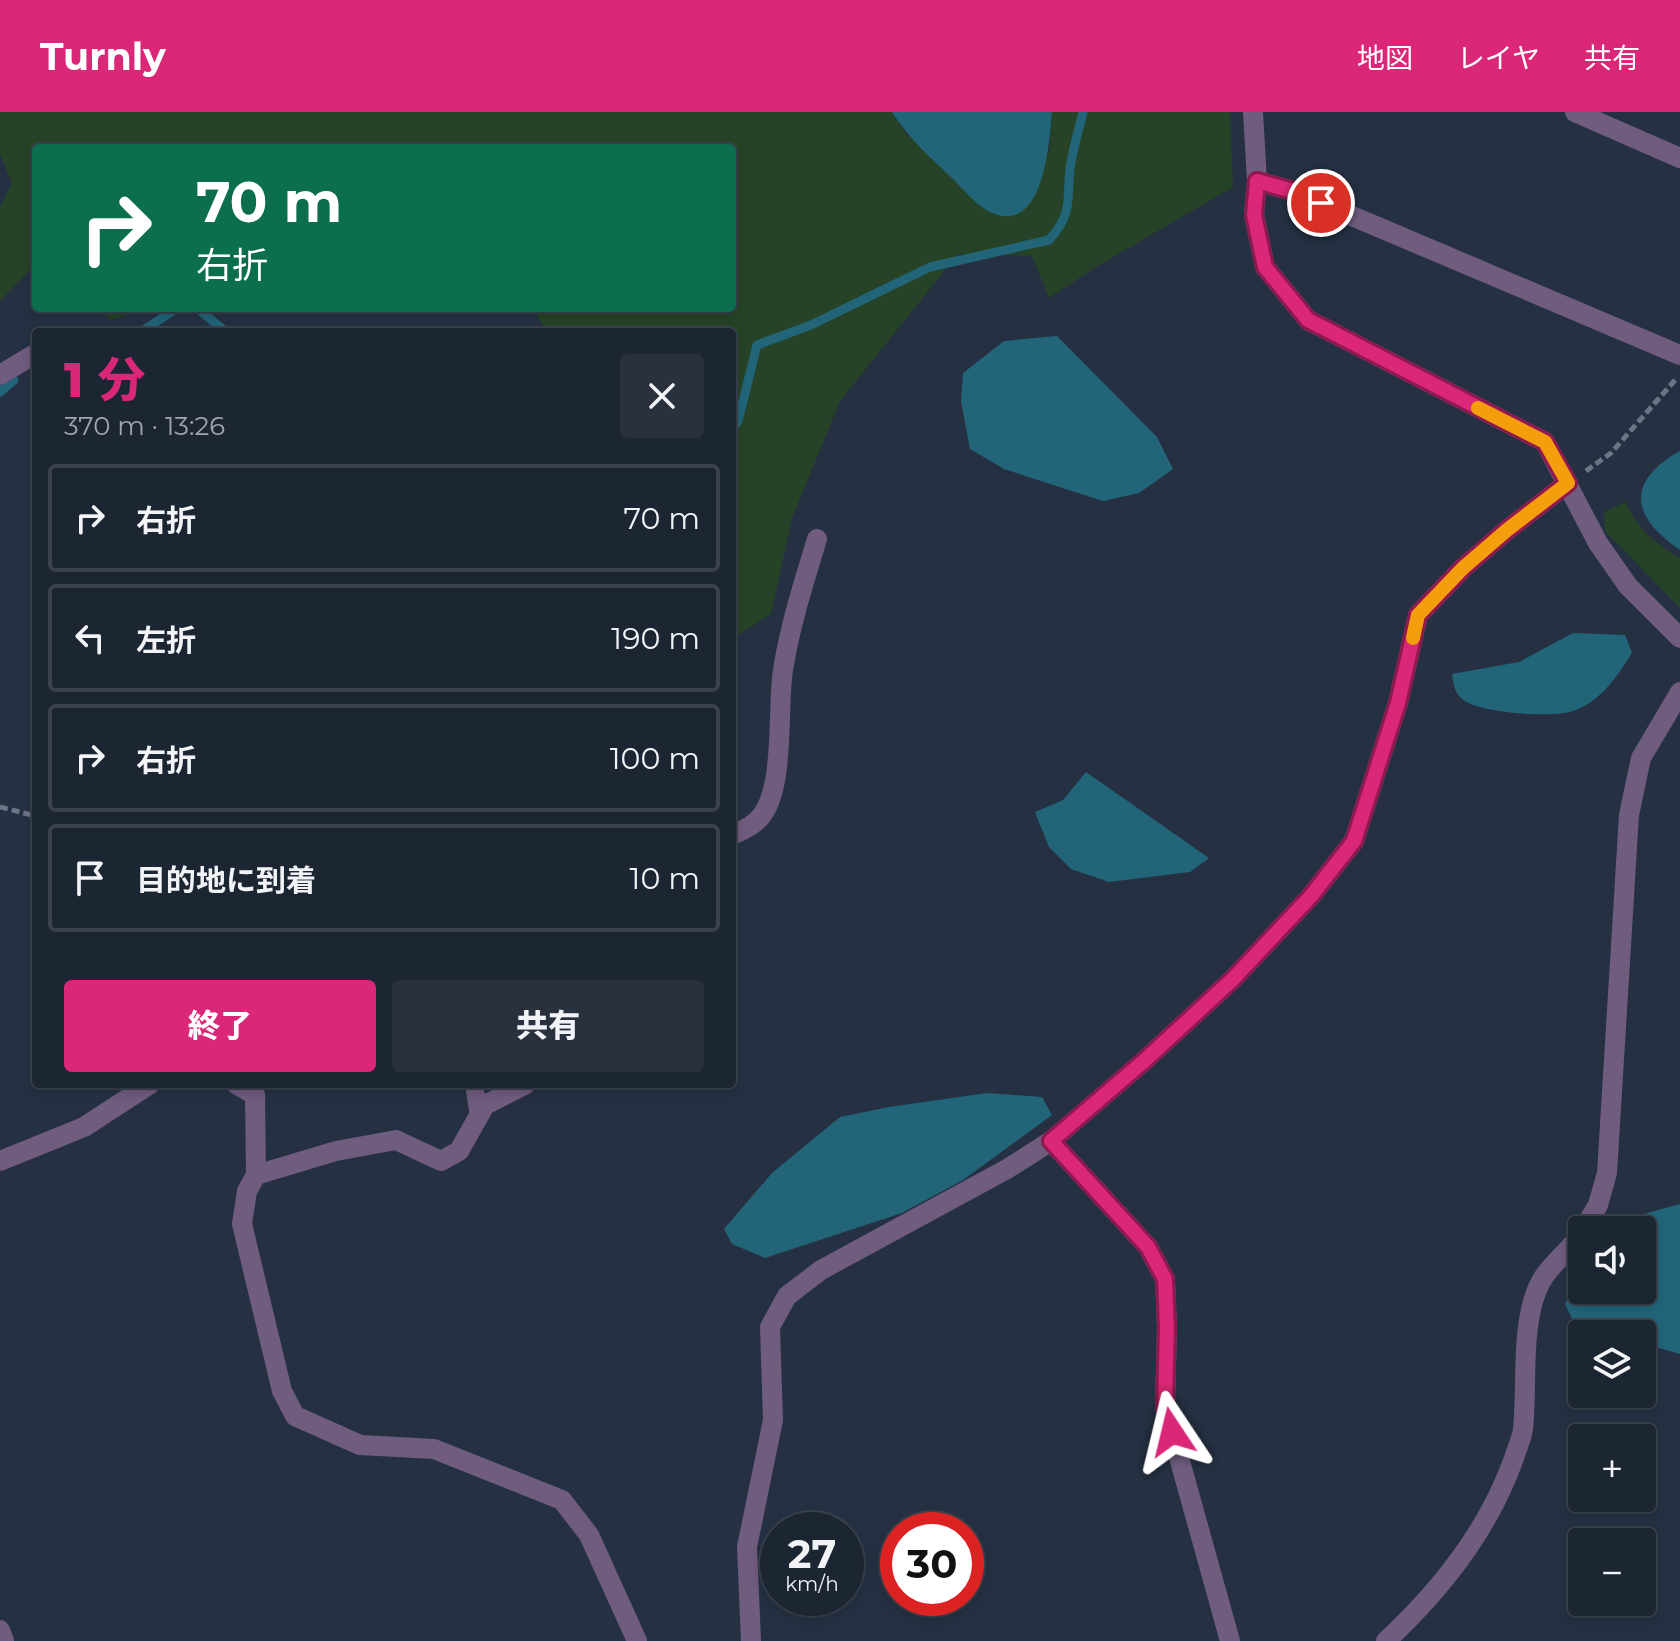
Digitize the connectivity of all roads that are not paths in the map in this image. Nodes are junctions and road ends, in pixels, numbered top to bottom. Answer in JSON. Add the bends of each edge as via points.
{"nodes":[{"id":1,"x":1253,"y":112,"type":"edge"},
{"id":2,"x":1575,"y":112,"type":"edge"},
{"id":3,"x":1680,"y":158,"type":"edge"},
{"id":4,"x":1257,"y":181,"type":"junction"},
{"id":5,"x":1680,"y":355,"type":"edge"},
{"id":6,"x":32,"y":356,"type":"edge"},
{"id":7,"x":0,"y":375,"type":"edge"},
{"id":8,"x":1568,"y":483,"type":"junction"},
{"id":9,"x":817,"y":539,"type":"dead end"},
{"id":10,"x":1680,"y":638,"type":"edge"},
{"id":11,"x":1680,"y":692,"type":"edge"},
{"id":12,"x":736,"y":834,"type":"edge"},
{"id":13,"x":144,"y":1088,"type":"edge"},
{"id":14,"x":243,"y":1088,"type":"edge"},
{"id":15,"x":475,"y":1088,"type":"edge"},
{"id":16,"x":518,"y":1088,"type":"edge"},
{"id":17,"x":479,"y":1116,"type":"junction"},
{"id":18,"x":1051,"y":1141,"type":"junction"},
{"id":19,"x":0,"y":1161,"type":"edge"},
{"id":20,"x":256,"y":1175,"type":"junction"},
{"id":21,"x":1591,"y":1216,"type":"edge"},
{"id":22,"x":1568,"y":1251,"type":"edge"},
{"id":23,"x":0,"y":1630,"type":"edge"},
{"id":24,"x":4,"y":1641,"type":"edge"},
{"id":25,"x":637,"y":1641,"type":"edge"},
{"id":26,"x":751,"y":1641,"type":"edge"},
{"id":27,"x":1230,"y":1641,"type":"edge"},
{"id":28,"x":1386,"y":1641,"type":"edge"}],
"edges":[{"from":1,"to":4,"type":"street"},
{"from":2,"to":3,"type":"street"},
{"from":4,"to":5,"type":"street","via":[[1293,191]]},
{"from":4,"to":8,"type":"street","via":[[1254,215],[1265,267],[1308,320],[1545,442]]},
{"from":6,"to":7,"type":"street"},
{"from":8,"to":10,"type":"street","via":[[1598,543],[1628,586]]},
{"from":8,"to":18,"type":"street","via":[[1463,568],[1418,615],[1398,703],[1354,841],[1320,885],[1233,979]]},
{"from":9,"to":12,"type":"street","via":[[790,632],[775,784],[763,815]]},
{"from":11,"to":21,"type":"street","via":[[1641,758],[1629,815],[1607,1173]]},
{"from":13,"to":19,"type":"street","via":[[84,1127]]},
{"from":14,"to":20,"type":"street","via":[[255,1095]]},
{"from":15,"to":17,"type":"lane"},
{"from":16,"to":17,"type":"street","via":[[485,1105]]},
{"from":17,"to":20,"type":"street","via":[[459,1151],[441,1161],[396,1140]]},
{"from":18,"to":26,"type":"street","via":[[821,1270],[787,1296],[770,1327],[773,1420],[747,1547]]},
{"from":18,"to":27,"type":"street","via":[[1148,1247],[1165,1279],[1165,1407]]},
{"from":20,"to":25,"type":"street","via":[[247,1191],[242,1224],[282,1391],[295,1416],[360,1445],[434,1449],[562,1500],[589,1535]]},
{"from":22,"to":28,"type":"street","via":[[1543,1278],[1531,1311],[1523,1432],[1501,1493],[1452,1571]]},
{"from":23,"to":24,"type":"street"}]}
